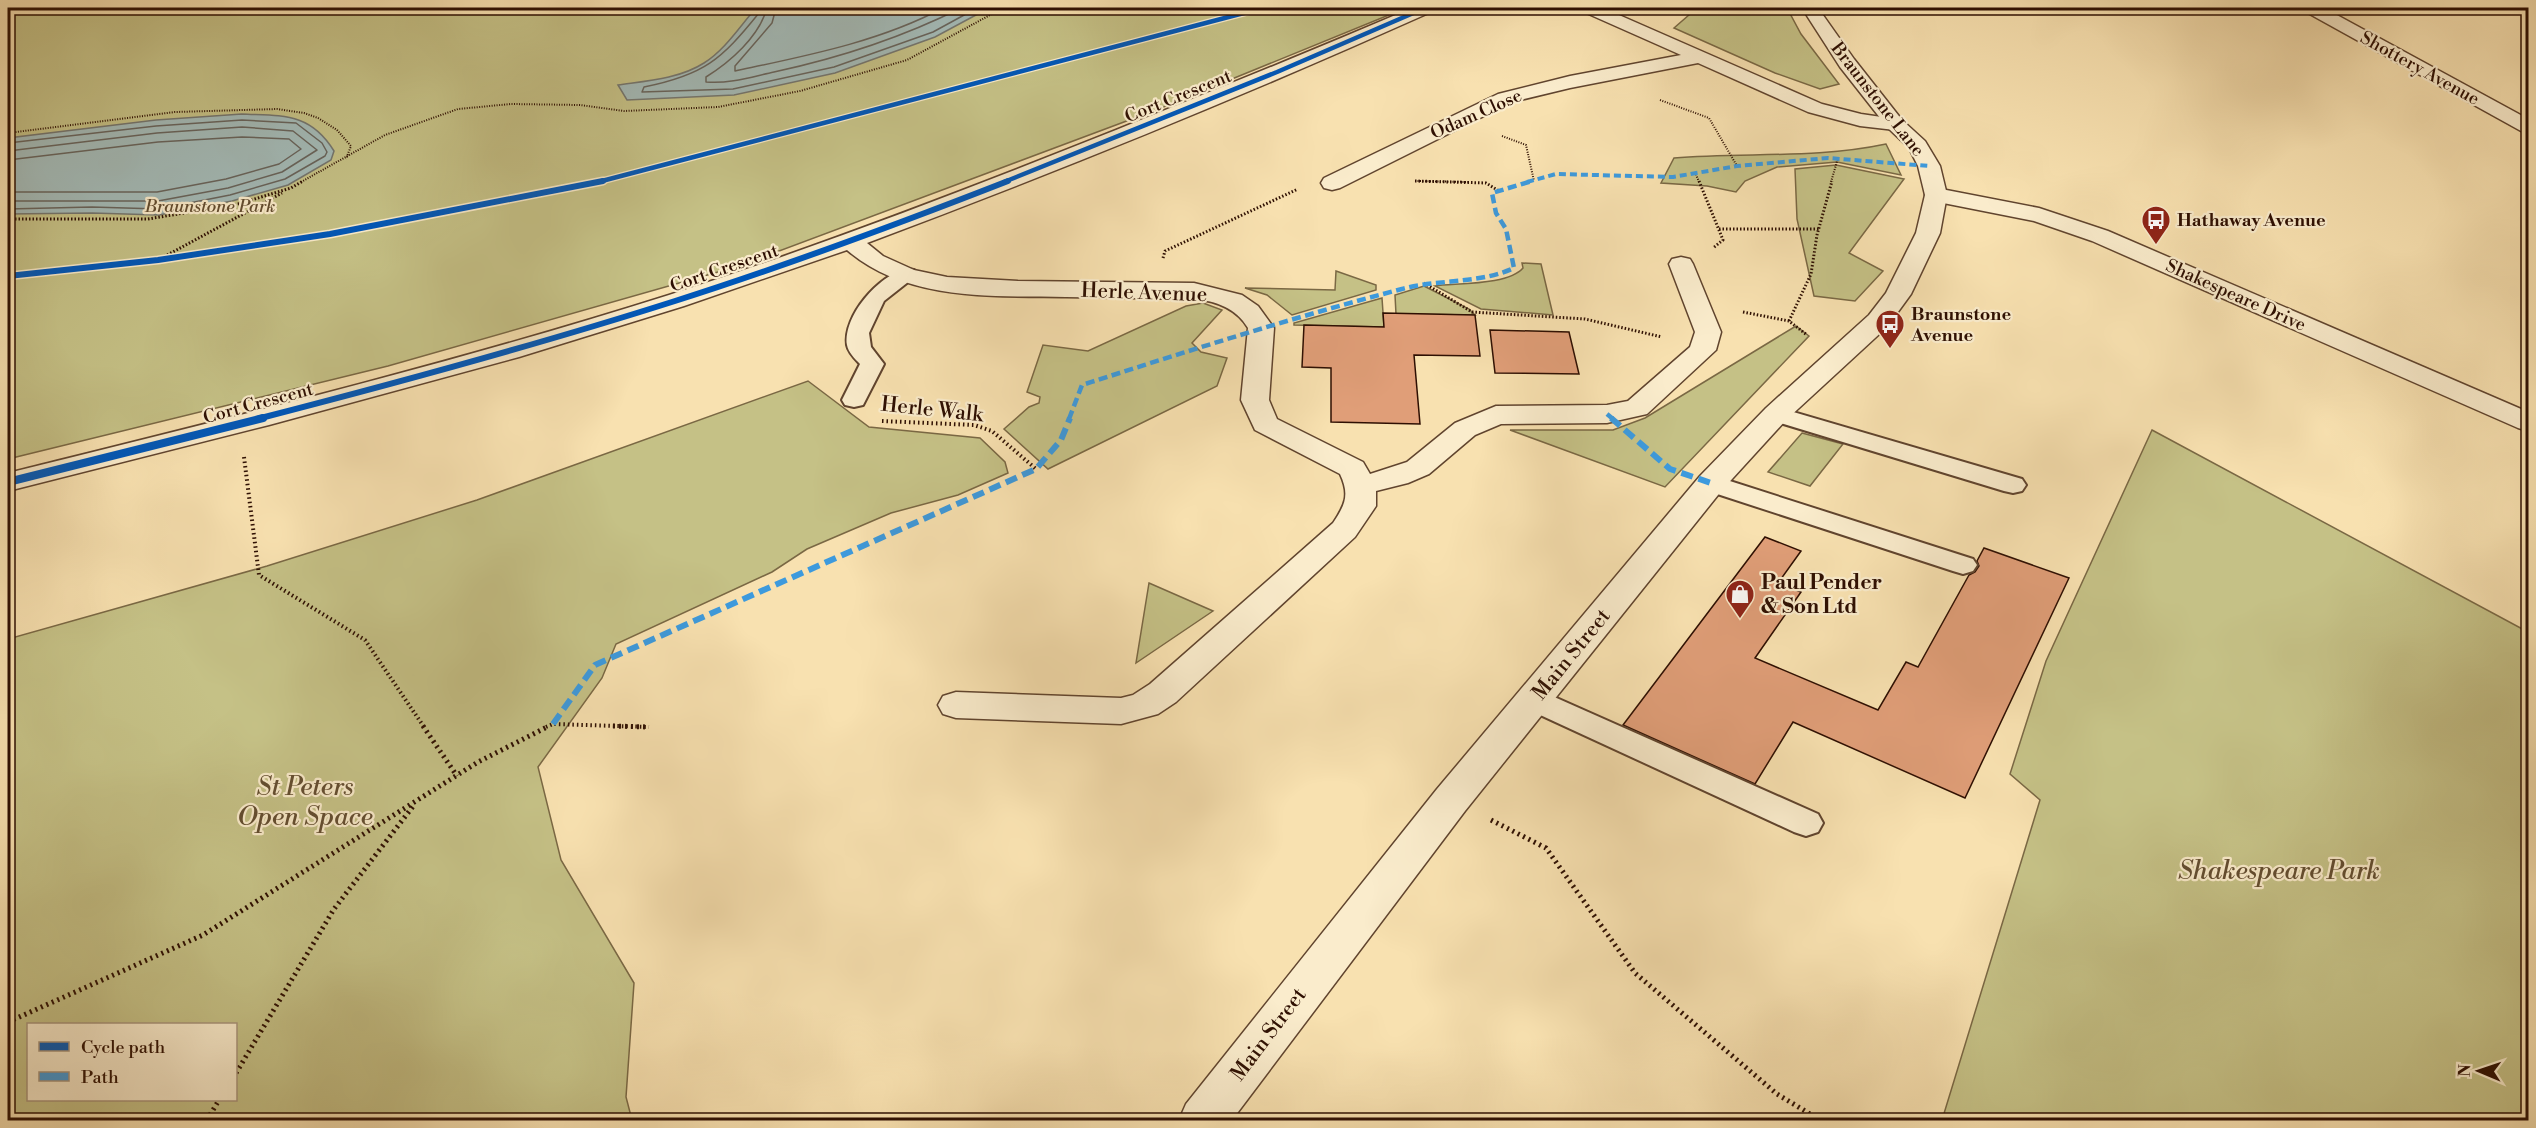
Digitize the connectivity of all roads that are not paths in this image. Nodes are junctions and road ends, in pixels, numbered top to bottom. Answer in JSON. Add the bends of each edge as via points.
{"nodes":[{"id":1,"x":1425,"y":8,"type":"edge"},
{"id":2,"x":1590,"y":8,"type":"edge"},
{"id":3,"x":1810,"y":8,"type":"edge"},
{"id":4,"x":2312,"y":8,"type":"edge"},
{"id":5,"x":1700,"y":57,"type":"junction"},
{"id":6,"x":1895,"y":124,"type":"junction"},
{"id":7,"x":2529,"y":127,"type":"edge"},
{"id":8,"x":1332,"y":183,"type":"road end"},
{"id":9,"x":1936,"y":195,"type":"junction"},
{"id":10,"x":850,"y":241,"type":"junction"},
{"id":11,"x":1681,"y":264,"type":"road end"},
{"id":12,"x":906,"y":275,"type":"junction"},
{"id":13,"x":854,"y":400,"type":"road end"},
{"id":14,"x":1776,"y":414,"type":"junction"},
{"id":15,"x":2529,"y":422,"type":"edge"},
{"id":16,"x":8,"y":482,"type":"edge"},
{"id":17,"x":1711,"y":483,"type":"junction"},
{"id":18,"x":2013,"y":485,"type":"dead end"},
{"id":19,"x":1361,"y":486,"type":"junction"},
{"id":20,"x":1963,"y":565,"type":"dead end"},
{"id":21,"x":1534,"y":699,"type":"junction"},
{"id":22,"x":956,"y":705,"type":"dead end"},
{"id":23,"x":1806,"y":823,"type":"dead end"},
{"id":24,"x":1203,"y":1120,"type":"edge"}],
"edges":[{"from":1,"to":10,"type":"street","name":"Cort Crescent","via":[[1158,121]]},
{"from":2,"to":5,"type":"street"},
{"from":3,"to":6,"type":"street","name":"Braunstone Lane","via":[[1846,63]]},
{"from":4,"to":7,"type":"street","name":"Shottery Avenue"},
{"from":5,"to":6,"type":"street","via":[[1815,108]]},
{"from":5,"to":8,"type":"street","name":"Odam Close","via":[[1505,98]]},
{"from":6,"to":9,"type":"street","name":"Braunstone Lane","via":[[1918,145],[1929,166]]},
{"from":9,"to":14,"type":"street","name":"Main Street","via":[[1928,233],[1898,294],[1878,321]]},
{"from":9,"to":15,"type":"street","name":"Shakespeare Drive","via":[[2039,215],[2100,236]]},
{"from":10,"to":12,"type":"street","name":"Herle Avenue","via":[[874,261]]},
{"from":10,"to":16,"type":"street","name":"Cort Crescent","via":[[506,352]]},
{"from":11,"to":19,"type":"street","via":[[1708,332],[1703,350],[1636,408],[1607,414],[1496,415],[1465,429],[1418,468]]},
{"from":12,"to":13,"type":"lane","via":[[875,298],[858,333],[859,348],[872,364]]},
{"from":12,"to":19,"type":"street","name":"Herle Avenue","via":[[947,285],[1216,294],[1247,309],[1261,328],[1255,400],[1265,424],[1352,468]]},
{"from":14,"to":17,"type":"street","name":"Main Street"},
{"from":14,"to":18,"type":"lane"},
{"from":17,"to":20,"type":"lane"},
{"from":17,"to":21,"type":"street","name":"Main Street"},
{"from":19,"to":22,"type":"street","via":[[1360,506],[1344,530],[1145,705],[1121,711]]},
{"from":21,"to":23,"type":"lane"},
{"from":21,"to":24,"type":"street","name":"Main Street"}]}
